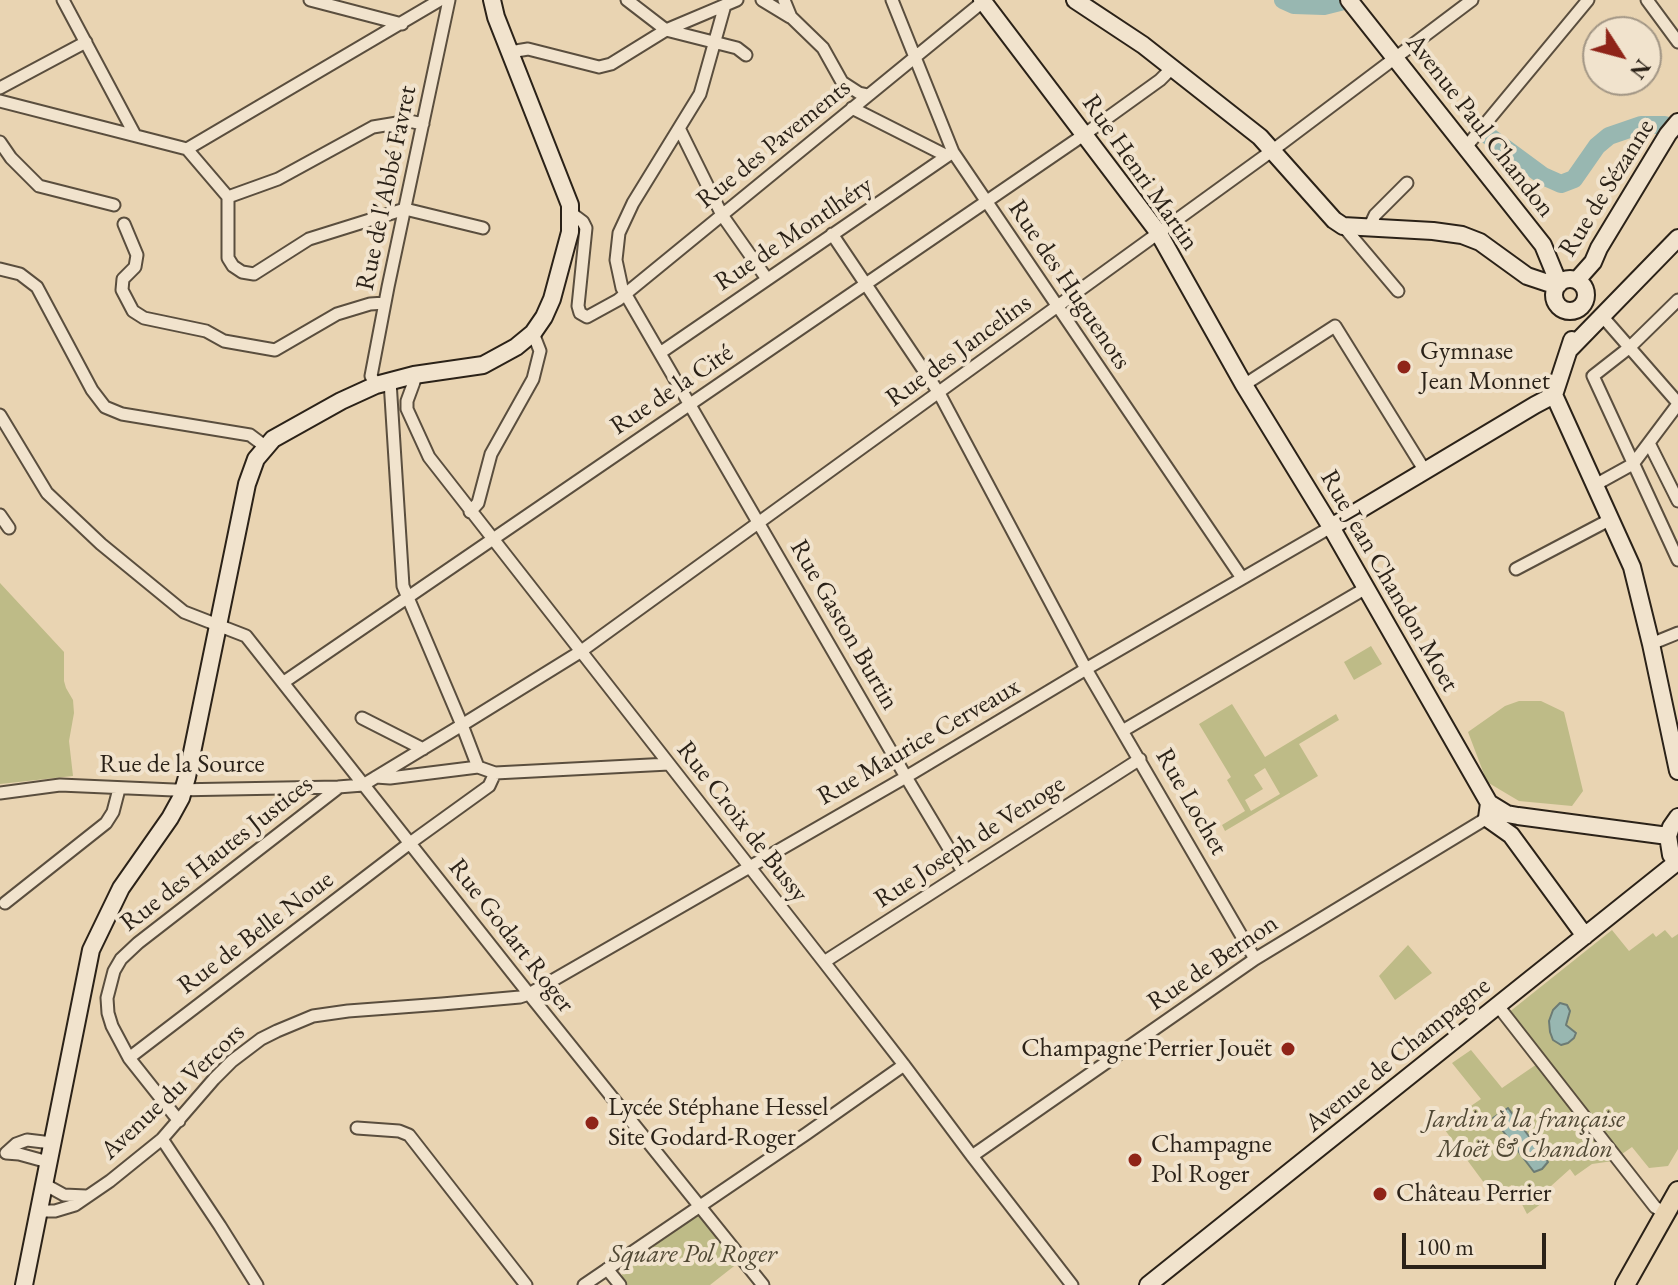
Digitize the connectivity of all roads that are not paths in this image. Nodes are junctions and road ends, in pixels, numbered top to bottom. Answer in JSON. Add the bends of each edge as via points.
{"nodes":[{"id":1,"x":310,"y":0,"type":"edge"},
{"id":2,"x":440,"y":0,"type":"edge"},
{"id":3,"x":449,"y":0,"type":"edge"},
{"id":4,"x":483,"y":0,"type":"edge"},
{"id":5,"x":492,"y":0,"type":"edge"},
{"id":6,"x":627,"y":0,"type":"edge"},
{"id":7,"x":737,"y":0,"type":"edge"},
{"id":8,"x":762,"y":0,"type":"edge"},
{"id":9,"x":784,"y":0,"type":"edge"},
{"id":10,"x":892,"y":0,"type":"edge"},
{"id":11,"x":983,"y":0,"type":"edge"},
{"id":12,"x":1075,"y":0,"type":"edge"},
{"id":13,"x":1349,"y":0,"type":"edge"},
{"id":14,"x":1472,"y":0,"type":"edge"},
{"id":15,"x":1588,"y":0,"type":"edge"},
{"id":16,"x":1647,"y":0,"type":"edge"},
{"id":17,"x":66,"y":1,"type":"edge"},
{"id":18,"x":725,"y":5,"type":"junction"},
{"id":19,"x":496,"y":17,"type":"junction"},
{"id":20,"x":791,"y":17,"type":"junction"},
{"id":21,"x":402,"y":24,"type":"junction"},
{"id":22,"x":666,"y":30,"type":"junction"},
{"id":23,"x":86,"y":42,"type":"junction"},
{"id":24,"x":714,"y":42,"type":"junction"},
{"id":25,"x":1678,"y":42,"type":"edge"},
{"id":26,"x":510,"y":52,"type":"junction"},
{"id":27,"x":746,"y":55,"type":"dead end"},
{"id":28,"x":914,"y":58,"type":"junction"},
{"id":29,"x":1395,"y":58,"type":"junction"},
{"id":30,"x":1172,"y":68,"type":"junction"},
{"id":31,"x":0,"y":88,"type":"edge"},
{"id":32,"x":868,"y":95,"type":"junction"},
{"id":33,"x":0,"y":101,"type":"edge"},
{"id":34,"x":852,"y":108,"type":"junction"},
{"id":35,"x":1678,"y":122,"type":"edge"},
{"id":36,"x":423,"y":124,"type":"junction"},
{"id":37,"x":679,"y":128,"type":"junction"},
{"id":38,"x":1085,"y":134,"type":"junction"},
{"id":39,"x":135,"y":135,"type":"junction"},
{"id":40,"x":0,"y":142,"type":"edge"},
{"id":41,"x":1466,"y":147,"type":"junction"},
{"id":42,"x":187,"y":149,"type":"junction"},
{"id":43,"x":1273,"y":150,"type":"junction"},
{"id":44,"x":950,"y":154,"type":"junction"},
{"id":45,"x":6,"y":157,"type":"edge"},
{"id":46,"x":1407,"y":183,"type":"dead end"},
{"id":47,"x":228,"y":197,"type":"junction"},
{"id":48,"x":987,"y":201,"type":"junction"},
{"id":49,"x":114,"y":205,"type":"dead end"},
{"id":50,"x":405,"y":209,"type":"junction"},
{"id":51,"x":571,"y":213,"type":"junction"},
{"id":52,"x":722,"y":215,"type":"junction"},
{"id":53,"x":124,"y":224,"type":"dead end"},
{"id":54,"x":1343,"y":226,"type":"junction"},
{"id":55,"x":483,"y":228,"type":"dead end"},
{"id":56,"x":1369,"y":228,"type":"junction"},
{"id":57,"x":1158,"y":232,"type":"junction"},
{"id":58,"x":832,"y":234,"type":"junction"},
{"id":59,"x":1678,"y":238,"type":"edge"},
{"id":60,"x":0,"y":269,"type":"edge"},
{"id":61,"x":767,"y":279,"type":"junction"},
{"id":62,"x":1577,"y":280,"type":"junction"},
{"id":63,"x":866,"y":284,"type":"junction"},
{"id":64,"x":1558,"y":285,"type":"junction"},
{"id":65,"x":1398,"y":291,"type":"dead end"},
{"id":66,"x":625,"y":293,"type":"junction"},
{"id":67,"x":385,"y":303,"type":"junction"},
{"id":68,"x":1677,"y":303,"type":"edge"},
{"id":69,"x":1056,"y":307,"type":"junction"},
{"id":70,"x":1576,"y":308,"type":"junction"},
{"id":71,"x":1602,"y":316,"type":"junction"},
{"id":72,"x":533,"y":333,"type":"junction"},
{"id":73,"x":1630,"y":347,"type":"junction"},
{"id":74,"x":1569,"y":350,"type":"junction"},
{"id":75,"x":660,"y":353,"type":"junction"},
{"id":76,"x":414,"y":375,"type":"junction"},
{"id":77,"x":383,"y":383,"type":"junction"},
{"id":78,"x":1244,"y":385,"type":"junction"},
{"id":79,"x":939,"y":393,"type":"junction"},
{"id":80,"x":1554,"y":395,"type":"junction"},
{"id":81,"x":1678,"y":404,"type":"edge"},
{"id":82,"x":690,"y":405,"type":"junction"},
{"id":83,"x":1,"y":417,"type":"edge"},
{"id":84,"x":1649,"y":443,"type":"junction"},
{"id":85,"x":266,"y":447,"type":"junction"},
{"id":86,"x":1633,"y":464,"type":"junction"},
{"id":87,"x":1425,"y":471,"type":"junction"},
{"id":88,"x":1595,"y":485,"type":"junction"},
{"id":89,"x":1678,"y":501,"type":"edge"},
{"id":90,"x":470,"y":512,"type":"junction"},
{"id":91,"x":0,"y":515,"type":"edge"},
{"id":92,"x":1611,"y":519,"type":"junction"},
{"id":93,"x":760,"y":523,"type":"junction"},
{"id":94,"x":1331,"y":527,"type":"junction"},
{"id":95,"x":9,"y":528,"type":"dead end"},
{"id":96,"x":492,"y":539,"type":"junction"},
{"id":97,"x":1678,"y":560,"type":"edge"},
{"id":98,"x":1516,"y":569,"type":"dead end"},
{"id":99,"x":1242,"y":578,"type":"junction"},
{"id":100,"x":1366,"y":588,"type":"junction"},
{"id":101,"x":407,"y":597,"type":"junction"},
{"id":102,"x":218,"y":625,"type":"junction"},
{"id":103,"x":1678,"y":633,"type":"edge"},
{"id":104,"x":1651,"y":644,"type":"junction"},
{"id":105,"x":580,"y":652,"type":"junction"},
{"id":106,"x":1086,"y":669,"type":"junction"},
{"id":107,"x":284,"y":682,"type":"junction"},
{"id":108,"x":362,"y":718,"type":"dead end"},
{"id":109,"x":462,"y":725,"type":"junction"},
{"id":110,"x":1124,"y":730,"type":"junction"},
{"id":111,"x":423,"y":749,"type":"junction"},
{"id":112,"x":1140,"y":759,"type":"junction"},
{"id":113,"x":669,"y":764,"type":"junction"},
{"id":114,"x":478,"y":767,"type":"junction"},
{"id":115,"x":1678,"y":771,"type":"edge"},
{"id":116,"x":495,"y":773,"type":"junction"},
{"id":117,"x":376,"y":777,"type":"junction"},
{"id":118,"x":906,"y":777,"type":"junction"},
{"id":119,"x":363,"y":785,"type":"junction"},
{"id":120,"x":338,"y":787,"type":"junction"},
{"id":121,"x":119,"y":789,"type":"junction"},
{"id":122,"x":184,"y":790,"type":"junction"},
{"id":123,"x":0,"y":793,"type":"edge"},
{"id":124,"x":1488,"y":811,"type":"junction"},
{"id":125,"x":1518,"y":816,"type":"junction"},
{"id":126,"x":1678,"y":817,"type":"edge"},
{"id":127,"x":1511,"y":835,"type":"junction"},
{"id":128,"x":1668,"y":836,"type":"junction"},
{"id":129,"x":410,"y":843,"type":"junction"},
{"id":130,"x":1678,"y":863,"type":"edge"},
{"id":131,"x":748,"y":866,"type":"junction"},
{"id":132,"x":963,"y":872,"type":"junction"},
{"id":133,"x":5,"y":903,"type":"dead end"},
{"id":134,"x":1585,"y":936,"type":"junction"},
{"id":135,"x":1255,"y":959,"type":"junction"},
{"id":136,"x":824,"y":962,"type":"junction"},
{"id":137,"x":529,"y":994,"type":"junction"},
{"id":138,"x":1498,"y":1006,"type":"junction"},
{"id":139,"x":129,"y":1058,"type":"junction"},
{"id":140,"x":904,"y":1065,"type":"junction"},
{"id":141,"x":179,"y":1121,"type":"junction"},
{"id":142,"x":357,"y":1128,"type":"dead end"},
{"id":143,"x":162,"y":1139,"type":"junction"},
{"id":144,"x":52,"y":1143,"type":"junction"},
{"id":145,"x":3,"y":1155,"type":"edge"},
{"id":146,"x":972,"y":1156,"type":"junction"},
{"id":147,"x":48,"y":1162,"type":"junction"},
{"id":148,"x":44,"y":1184,"type":"junction"},
{"id":149,"x":1678,"y":1191,"type":"edge"},
{"id":150,"x":87,"y":1196,"type":"junction"},
{"id":151,"x":699,"y":1206,"type":"junction"},
{"id":152,"x":38,"y":1211,"type":"junction"},
{"id":153,"x":1665,"y":1213,"type":"junction"},
{"id":154,"x":607,"y":1269,"type":"junction"},
{"id":155,"x":24,"y":1285,"type":"edge"},
{"id":156,"x":257,"y":1285,"type":"edge"},
{"id":157,"x":526,"y":1285,"type":"edge"},
{"id":158,"x":584,"y":1285,"type":"edge"},
{"id":159,"x":620,"y":1285,"type":"edge"},
{"id":160,"x":763,"y":1285,"type":"edge"},
{"id":161,"x":1072,"y":1285,"type":"edge"},
{"id":162,"x":1148,"y":1285,"type":"edge"},
{"id":163,"x":1625,"y":1285,"type":"edge"}],
"edges":[{"from":1,"to":21,"type":"street"},
{"from":2,"to":21,"type":"street"},
{"from":3,"to":36,"type":"street","name":"Rue de l'Abbé Favret"},
{"from":4,"to":19,"type":"main road"},
{"from":5,"to":19,"type":"main road"},
{"from":6,"to":22,"type":"street"},
{"from":7,"to":18,"type":"street"},
{"from":8,"to":20,"type":"street"},
{"from":9,"to":20,"type":"street"},
{"from":10,"to":28,"type":"street","name":"Rue des Huguenots"},
{"from":11,"to":28,"type":"street","name":"Rue des Pavements"},
{"from":11,"to":38,"type":"main road","name":"Rue Henri Martin"},
{"from":12,"to":30,"type":"main road"},
{"from":13,"to":29,"type":"main road","name":"Avenue Paul Chandon"},
{"from":14,"to":29,"type":"street","name":"Rue des Jancelins"},
{"from":15,"to":41,"type":"street"},
{"from":16,"to":25,"type":"street"},
{"from":17,"to":23,"type":"street"},
{"from":18,"to":22,"type":"street"},
{"from":18,"to":24,"type":"street","name":"Rue Gaston Burtin"},
{"from":19,"to":26,"type":"main road"},
{"from":20,"to":32,"type":"street","via":[[823,48],[842,82]]},
{"from":21,"to":42,"type":"street"},
{"from":22,"to":24,"type":"street"},
{"from":22,"to":26,"type":"street","via":[[599,67],[528,49]]},
{"from":23,"to":31,"type":"street"},
{"from":23,"to":39,"type":"street"},
{"from":24,"to":27,"type":"street"},
{"from":24,"to":37,"type":"street","name":"Rue Gaston Burtin","via":[[700,94]]},
{"from":26,"to":51,"type":"main road"},
{"from":28,"to":32,"type":"street","name":"Rue des Pavements"},
{"from":28,"to":44,"type":"street","name":"Rue des Huguenots"},
{"from":29,"to":41,"type":"main road","name":"Avenue Paul Chandon"},
{"from":29,"to":43,"type":"street","name":"Rue des Jancelins"},
{"from":30,"to":38,"type":"street","name":"Rue de la Cité"},
{"from":30,"to":43,"type":"main road"},
{"from":32,"to":34,"type":"street","name":"Rue des Pavements"},
{"from":33,"to":39,"type":"street"},
{"from":34,"to":44,"type":"street"},
{"from":34,"to":52,"type":"street","name":"Rue des Pavements"},
{"from":35,"to":62,"type":"main road","name":"Rue de Sézanne"},
{"from":36,"to":47,"type":"street","via":[[373,127],[278,179]]},
{"from":36,"to":50,"type":"street","name":"Rue de l'Abbé Favret"},
{"from":37,"to":52,"type":"street"},
{"from":37,"to":66,"type":"street","name":"Rue Gaston Burtin","via":[[619,233],[616,260]]},
{"from":38,"to":48,"type":"street","name":"Rue de la Cité"},
{"from":38,"to":57,"type":"main road","name":"Rue Henri Martin"},
{"from":39,"to":42,"type":"street"},
{"from":40,"to":45,"type":"street"},
{"from":41,"to":64,"type":"main road","name":"Avenue Paul Chandon","via":[[1543,245]]},
{"from":42,"to":47,"type":"street"},
{"from":43,"to":54,"type":"main road"},
{"from":43,"to":57,"type":"street","name":"Rue des Jancelins"},
{"from":44,"to":48,"type":"street","name":"Rue des Huguenots"},
{"from":44,"to":58,"type":"street","name":"Rue de Montlhéry"},
{"from":45,"to":49,"type":"street","via":[[39,186]]},
{"from":46,"to":56,"type":"street"},
{"from":47,"to":50,"type":"street","via":[[228,258],[242,272],[254,274],[309,239]]},
{"from":48,"to":63,"type":"street","name":"Rue de la Cité"},
{"from":48,"to":69,"type":"street","name":"Rue des Huguenots"},
{"from":50,"to":55,"type":"street"},
{"from":50,"to":67,"type":"street","name":"Rue de l'Abbé Favret"},
{"from":51,"to":66,"type":"street","name":"Rue des Pavements","via":[[586,228],[580,313],[587,317]]},
{"from":51,"to":72,"type":"main road","via":[[552,299]]},
{"from":52,"to":61,"type":"street"},
{"from":52,"to":66,"type":"street","name":"Rue des Pavements"},
{"from":53,"to":67,"type":"street","via":[[137,255],[122,290],[133,311],[144,318],[275,350],[337,314]]},
{"from":54,"to":56,"type":"main road"},
{"from":54,"to":65,"type":"street"},
{"from":56,"to":64,"type":"main road","via":[[1462,235],[1527,276]]},
{"from":57,"to":69,"type":"street","name":"Rue des Jancelins"},
{"from":57,"to":78,"type":"main road","name":"Rue Henri Martin"},
{"from":58,"to":61,"type":"street","name":"Rue de Montlhéry"},
{"from":58,"to":63,"type":"street","name":"Rue Lochet"},
{"from":59,"to":71,"type":"main road"},
{"from":60,"to":85,"type":"street","via":[[20,274],[37,287],[105,407],[250,435]]},
{"from":61,"to":75,"type":"street","name":"Rue de Montlhéry"},
{"from":62,"to":64,"type":"main road"},
{"from":62,"to":70,"type":"main road","via":[[1586,298]]},
{"from":63,"to":79,"type":"street","name":"Rue Lochet"},
{"from":63,"to":82,"type":"street","name":"Rue de la Cité"},
{"from":64,"to":70,"type":"main road","via":[[1554,299],[1559,307]]},
{"from":66,"to":75,"type":"street","name":"Rue Gaston Burtin"},
{"from":67,"to":77,"type":"street","name":"Rue de l'Abbé Favret","via":[[371,376]]},
{"from":68,"to":73,"type":"street"},
{"from":69,"to":79,"type":"street","name":"Rue des Jancelins"},
{"from":69,"to":99,"type":"street","name":"Rue des Huguenots"},
{"from":70,"to":71,"type":"main road"},
{"from":70,"to":74,"type":"main road","via":[[1569,322]]},
{"from":71,"to":73,"type":"street"},
{"from":71,"to":74,"type":"main road"},
{"from":72,"to":76,"type":"main road","via":[[483,365]]},
{"from":72,"to":90,"type":"street","via":[[540,351],[533,379],[491,454],[478,503]]},
{"from":73,"to":81,"type":"street"},
{"from":73,"to":86,"type":"street","via":[[1593,376]]},
{"from":74,"to":80,"type":"main road"},
{"from":75,"to":82,"type":"street","name":"Rue Gaston Burtin"},
{"from":76,"to":77,"type":"main road"},
{"from":76,"to":90,"type":"street","name":"Rue Croix de Bussy","via":[[407,401],[410,419],[429,457]]},
{"from":77,"to":85,"type":"main road","via":[[341,401]]},
{"from":77,"to":101,"type":"street","name":"Rue de l'Abbé Favret"},
{"from":78,"to":87,"type":"street","via":[[1335,326]]},
{"from":78,"to":94,"type":"main road","name":"Rue Jean Chandon Moet"},
{"from":79,"to":93,"type":"street","name":"Rue des Jancelins"},
{"from":79,"to":106,"type":"street","name":"Rue Lochet"},
{"from":80,"to":87,"type":"main road"},
{"from":80,"to":88,"type":"main road"},
{"from":81,"to":84,"type":"street"},
{"from":82,"to":93,"type":"street","name":"Rue Gaston Burtin"},
{"from":82,"to":96,"type":"street","name":"Rue de la Cité"},
{"from":83,"to":102,"type":"street","name":"Rue Godart Roger","via":[[47,493],[173,604]]},
{"from":84,"to":86,"type":"street"},
{"from":84,"to":89,"type":"street"},
{"from":85,"to":102,"type":"main road","via":[[249,474]]},
{"from":86,"to":88,"type":"street"},
{"from":86,"to":97,"type":"street"},
{"from":87,"to":94,"type":"main road"},
{"from":88,"to":92,"type":"main road"},
{"from":90,"to":96,"type":"street","name":"Rue Croix de Bussy"},
{"from":91,"to":95,"type":"street"},
{"from":92,"to":98,"type":"street"},
{"from":92,"to":104,"type":"main road","via":[[1632,567]]},
{"from":93,"to":105,"type":"street","name":"Rue des Jancelins"},
{"from":93,"to":118,"type":"street","name":"Rue Gaston Burtin"},
{"from":94,"to":99,"type":"street","name":"Rue Maurice Cerveaux"},
{"from":94,"to":100,"type":"main road","name":"Rue Jean Chandon Moet"},
{"from":96,"to":101,"type":"street","name":"Rue de la Cité"},
{"from":96,"to":105,"type":"street","name":"Rue Croix de Bussy"},
{"from":99,"to":106,"type":"street","name":"Rue Maurice Cerveaux"},
{"from":100,"to":110,"type":"street"},
{"from":100,"to":124,"type":"main road","name":"Rue Jean Chandon Moet"},
{"from":101,"to":107,"type":"street","name":"Rue de la Cité"},
{"from":101,"to":109,"type":"street","name":"Rue de l'Abbé Favret"},
{"from":102,"to":107,"type":"street","name":"Rue Godart Roger","via":[[246,636]]},
{"from":102,"to":122,"type":"main road"},
{"from":103,"to":104,"type":"street"},
{"from":104,"to":115,"type":"main road"},
{"from":105,"to":109,"type":"street","name":"Rue des Jancelins"},
{"from":105,"to":113,"type":"street","name":"Rue Croix de Bussy"},
{"from":106,"to":110,"type":"street","name":"Rue Lochet"},
{"from":106,"to":118,"type":"street","name":"Rue Maurice Cerveaux"},
{"from":107,"to":119,"type":"street","name":"Rue Godart Roger"},
{"from":108,"to":111,"type":"street"},
{"from":109,"to":111,"type":"street","name":"Rue des Jancelins"},
{"from":109,"to":114,"type":"street","name":"Rue de l'Abbé Favret"},
{"from":110,"to":112,"type":"street","name":"Rue Lochet"},
{"from":111,"to":117,"type":"street","name":"Rue des Jancelins"},
{"from":112,"to":132,"type":"street","name":"Rue Joseph de Venoge"},
{"from":112,"to":135,"type":"street","name":"Rue Lochet"},
{"from":113,"to":116,"type":"street"},
{"from":113,"to":131,"type":"street","name":"Rue Croix de Bussy"},
{"from":114,"to":116,"type":"street"},
{"from":114,"to":117,"type":"street"},
{"from":116,"to":129,"type":"street","name":"Rue de Belle Noue","via":[[489,786]]},
{"from":117,"to":119,"type":"street","name":"Rue des Jancelins"},
{"from":118,"to":131,"type":"street","name":"Rue Maurice Cerveaux"},
{"from":118,"to":132,"type":"street","name":"Rue Gaston Burtin"},
{"from":119,"to":120,"type":"street","name":"Rue de la Source"},
{"from":119,"to":129,"type":"street","name":"Rue Godart Roger"},
{"from":120,"to":122,"type":"street","name":"Rue de la Source"},
{"from":120,"to":139,"type":"street","name":"Rue des Hautes Justices","via":[[121,959],[110,979],[107,1006]]},
{"from":121,"to":122,"type":"street","name":"Rue de la Source"},
{"from":121,"to":123,"type":"street","name":"Rue de la Source","via":[[46,786]]},
{"from":121,"to":133,"type":"street","via":[[106,823]]},
{"from":122,"to":144,"type":"main road","via":[[121,888],[91,950]]},
{"from":124,"to":125,"type":"main road"},
{"from":124,"to":127,"type":"main road","name":"Rue Jean Chandon Moet"},
{"from":124,"to":135,"type":"street","name":"Rue de Bernon"},
{"from":125,"to":127,"type":"main road"},
{"from":125,"to":128,"type":"main road"},
{"from":126,"to":128,"type":"main road"},
{"from":127,"to":134,"type":"main road","name":"Rue Jean Chandon Moet"},
{"from":128,"to":130,"type":"main road"},
{"from":129,"to":137,"type":"street","name":"Rue Godart Roger"},
{"from":129,"to":139,"type":"street","name":"Rue de Belle Noue"},
{"from":130,"to":134,"type":"main road","name":"Avenue de Champagne"},
{"from":131,"to":136,"type":"street","name":"Rue Croix de Bussy"},
{"from":131,"to":137,"type":"street","name":"Rue Maurice Cerveaux"},
{"from":132,"to":136,"type":"street","name":"Rue Joseph de Venoge"},
{"from":134,"to":138,"type":"main road","name":"Avenue de Champagne"},
{"from":135,"to":146,"type":"street","name":"Rue de Bernon"},
{"from":136,"to":140,"type":"street","name":"Rue Croix de Bussy"},
{"from":137,"to":141,"type":"street","name":"Avenue du Vercors","via":[[302,1020],[239,1055]]},
{"from":137,"to":151,"type":"street","name":"Rue Godart Roger"},
{"from":138,"to":153,"type":"street","via":[[1655,1207]]},
{"from":138,"to":162,"type":"main road","name":"Avenue de Champagne"},
{"from":139,"to":141,"type":"street","name":"Rue des Hautes Justices"},
{"from":140,"to":146,"type":"street","name":"Rue Croix de Bussy"},
{"from":140,"to":151,"type":"street"},
{"from":141,"to":143,"type":"street","name":"Avenue du Vercors"},
{"from":142,"to":157,"type":"street","via":[[409,1135]]},
{"from":143,"to":150,"type":"street","name":"Avenue du Vercors"},
{"from":143,"to":156,"type":"street"},
{"from":144,"to":145,"type":"street","via":[[22,1141]]},
{"from":144,"to":147,"type":"main road"},
{"from":145,"to":147,"type":"street"},
{"from":146,"to":161,"type":"street","name":"Rue Croix de Bussy"},
{"from":147,"to":148,"type":"main road"},
{"from":148,"to":150,"type":"street","via":[[64,1195]]},
{"from":148,"to":152,"type":"main road"},
{"from":149,"to":153,"type":"main road"},
{"from":150,"to":152,"type":"street","name":"Avenue du Vercors","via":[[64,1209]]},
{"from":151,"to":154,"type":"street"},
{"from":151,"to":160,"type":"street","name":"Rue Godart Roger"},
{"from":152,"to":155,"type":"main road"},
{"from":153,"to":163,"type":"main road"},
{"from":154,"to":158,"type":"street"},
{"from":154,"to":159,"type":"street"}]}
